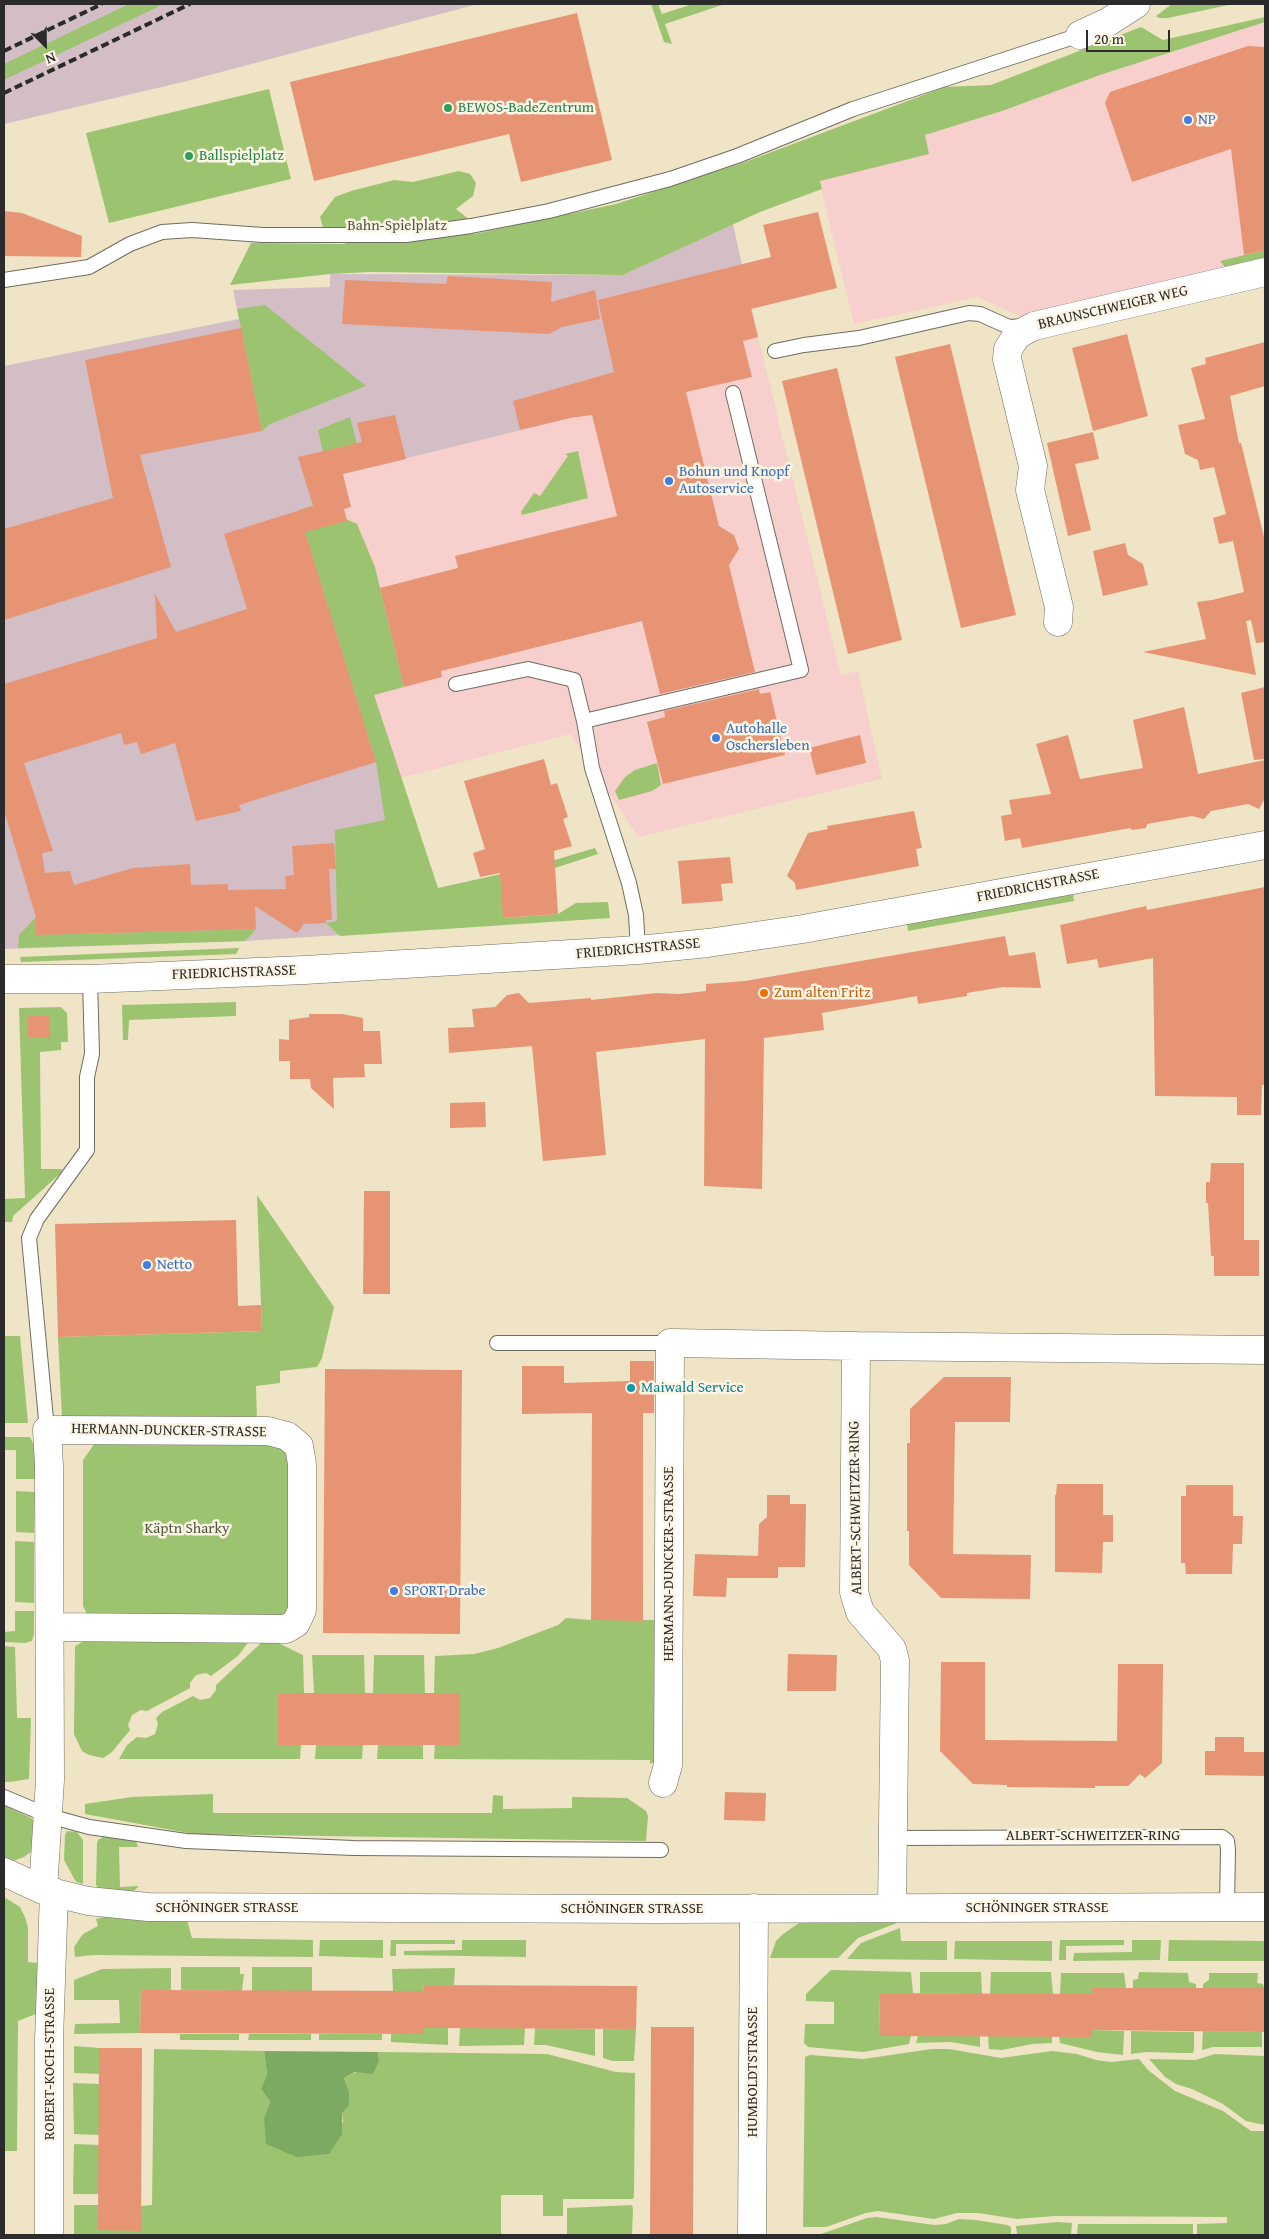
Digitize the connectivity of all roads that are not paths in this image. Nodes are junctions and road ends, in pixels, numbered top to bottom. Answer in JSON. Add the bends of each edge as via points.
{"nodes":[{"id":1,"x":1136,"y":4,"type":"edge"},
{"id":2,"x":1080,"y":35,"type":"joint"},
{"id":3,"x":1265,"y":272,"type":"edge"},
{"id":4,"x":4,"y":280,"type":"edge"},
{"id":5,"x":1034,"y":326,"type":"junction"},
{"id":6,"x":775,"y":351,"type":"dead end"},
{"id":7,"x":732,"y":393,"type":"dead end"},
{"id":8,"x":1058,"y":622,"type":"dead end"},
{"id":9,"x":456,"y":684,"type":"dead end"},
{"id":10,"x":584,"y":721,"type":"junction"},
{"id":11,"x":1265,"y":845,"type":"edge"},
{"id":12,"x":638,"y":950,"type":"junction"},
{"id":13,"x":4,"y":978,"type":"edge"},
{"id":14,"x":90,"y":980,"type":"junction"},
{"id":15,"x":496,"y":1343,"type":"dead end"},
{"id":16,"x":670,"y":1344,"type":"junction"},
{"id":17,"x":856,"y":1346,"type":"junction"},
{"id":18,"x":1265,"y":1350,"type":"edge"},
{"id":19,"x":47,"y":1430,"type":"junction"},
{"id":20,"x":50,"y":1628,"type":"junction"},
{"id":21,"x":663,"y":1784,"type":"dead end"},
{"id":22,"x":4,"y":1797,"type":"edge"},
{"id":23,"x":49,"y":1816,"type":"junction"},
{"id":24,"x":892,"y":1838,"type":"junction"},
{"id":25,"x":661,"y":1850,"type":"dead end"},
{"id":26,"x":4,"y":1872,"type":"edge"},
{"id":27,"x":48,"y":1891,"type":"junction"},
{"id":28,"x":1227,"y":1907,"type":"junction"},
{"id":29,"x":1265,"y":1907,"type":"edge"},
{"id":30,"x":754,"y":1908,"type":"junction"},
{"id":31,"x":892,"y":1908,"type":"junction"},
{"id":32,"x":49,"y":2235,"type":"edge"},
{"id":33,"x":752,"y":2235,"type":"edge"}],
"edges":[{"from":1,"to":2,"type":"street"},
{"from":2,"to":4,"type":"lane","via":[[853,109],[737,156],[549,211],[406,235],[162,232],[130,244],[89,266]]},
{"from":3,"to":5,"type":"street","name":"BRAUNSCHWEIGER WEG"},
{"from":5,"to":6,"type":"lane","via":[[1008,327],[980,314],[969,313],[859,338]]},
{"from":5,"to":8,"type":"street","name":"BRAUNSCHWEIGER WEG","via":[[1017,335],[1008,349],[1007,359],[1033,466],[1030,490],[1059,607]]},
{"from":7,"to":10,"type":"lane","via":[[801,670]]},
{"from":9,"to":10,"type":"lane","via":[[528,669],[574,680]]},
{"from":10,"to":12,"type":"lane","via":[[592,768],[629,882],[636,915]]},
{"from":11,"to":12,"type":"street","name":"FRIEDRICHSTRASSE","via":[[803,929]]},
{"from":12,"to":14,"type":"street","name":"FRIEDRICHSTRASSE"},
{"from":13,"to":14,"type":"street","name":"FRIEDRICHSTRASSE"},
{"from":14,"to":19,"type":"lane","via":[[92,1054],[87,1077],[87,1150],[37,1219],[29,1238]]},
{"from":15,"to":16,"type":"lane"},
{"from":16,"to":17,"type":"street"},
{"from":16,"to":21,"type":"street","name":"HERMANN-DUNCKER-STRASSE","via":[[668,1766]]},
{"from":17,"to":18,"type":"street"},
{"from":17,"to":24,"type":"street","name":"ALBERT-SCHWEITZER-RING","via":[[854,1592],[860,1612],[892,1649],[895,1661]]},
{"from":19,"to":20,"type":"street"},
{"from":19,"to":20,"type":"street","name":"HERMANN-DUNCKER-STRASSE","via":[[268,1431],[287,1436],[299,1446],[302,1464],[302,1610],[296,1623],[286,1630]]},
{"from":20,"to":23,"type":"street"},
{"from":22,"to":23,"type":"lane"},
{"from":23,"to":25,"type":"lane","via":[[89,1827],[218,1844]]},
{"from":23,"to":27,"type":"street"},
{"from":24,"to":28,"type":"lane","name":"ALBERT-SCHWEITZER-RING","via":[[1222,1837],[1227,1841],[1228,1850]]},
{"from":24,"to":31,"type":"street","name":"ALBERT-SCHWEITZER-RING"},
{"from":26,"to":27,"type":"street","name":"SCHÖNINGER STRASSE"},
{"from":27,"to":30,"type":"street","name":"SCHÖNINGER STRASSE","via":[[88,1902],[148,1907]]},
{"from":27,"to":32,"type":"street","name":"ROBERT-KOCH-STRASSE"},
{"from":28,"to":29,"type":"street","name":"SCHÖNINGER STRASSE"},
{"from":28,"to":31,"type":"street","name":"SCHÖNINGER STRASSE"},
{"from":30,"to":31,"type":"street","name":"SCHÖNINGER STRASSE"},
{"from":30,"to":33,"type":"street","name":"HUMBOLDTSTRASSE"}]}
